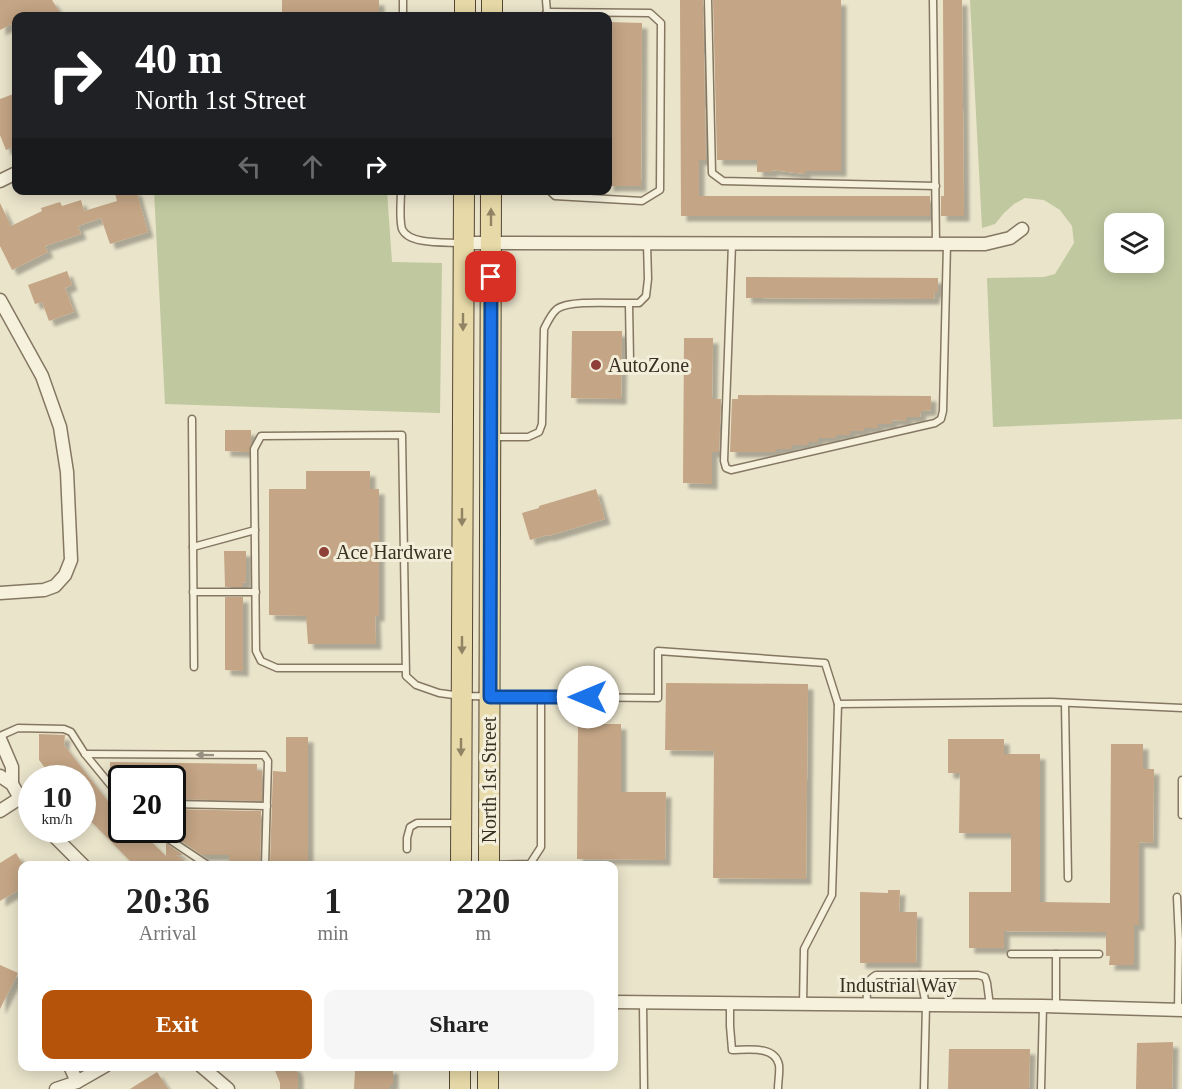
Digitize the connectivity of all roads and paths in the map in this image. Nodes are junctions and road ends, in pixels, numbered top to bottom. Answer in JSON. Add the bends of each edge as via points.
{"nodes":[{"id":1,"x":708,"y":0,"type":"edge"},
{"id":2,"x":933,"y":0,"type":"edge"},
{"id":3,"x":612,"y":13,"type":"edge"},
{"id":4,"x":936,"y":186,"type":"junction"},
{"id":5,"x":401,"y":195,"type":"edge"},
{"id":6,"x":464,"y":195,"type":"edge"},
{"id":7,"x":491,"y":195,"type":"edge"},
{"id":8,"x":554,"y":195,"type":"edge"},
{"id":9,"x":1022,"y":229,"type":"dead end"},
{"id":10,"x":464,"y":243,"type":"junction"},
{"id":11,"x":491,"y":243,"type":"junction"},
{"id":12,"x":647,"y":243,"type":"junction"},
{"id":13,"x":732,"y":244,"type":"junction"},
{"id":14,"x":942,"y":244,"type":"junction"},
{"id":15,"x":0,"y":300,"type":"edge"},
{"id":16,"x":629,"y":304,"type":"junction"},
{"id":17,"x":630,"y":361,"type":"dead end"},
{"id":18,"x":192,"y":419,"type":"dead end"},
{"id":19,"x":490,"y":437,"type":"junction"},
{"id":20,"x":255,"y":530,"type":"junction"},
{"id":21,"x":193,"y":547,"type":"junction"},
{"id":22,"x":0,"y":592,"type":"edge"},
{"id":23,"x":193,"y":592,"type":"junction"},
{"id":24,"x":256,"y":592,"type":"junction"},
{"id":25,"x":194,"y":667,"type":"dead end"},
{"id":26,"x":406,"y":668,"type":"junction"},
{"id":27,"x":461,"y":696,"type":"junction"},
{"id":28,"x":490,"y":697,"type":"junction"},
{"id":29,"x":541,"y":697,"type":"junction"},
{"id":30,"x":1065,"y":703,"type":"junction"},
{"id":31,"x":838,"y":704,"type":"junction"},
{"id":32,"x":1182,"y":708,"type":"edge"},
{"id":33,"x":0,"y":738,"type":"edge"},
{"id":34,"x":85,"y":754,"type":"junction"},
{"id":35,"x":0,"y":776,"type":"edge"},
{"id":36,"x":1182,"y":780,"type":"edge"},
{"id":37,"x":108,"y":782,"type":"edge"},
{"id":38,"x":12,"y":784,"type":"junction"},
{"id":39,"x":18,"y":794,"type":"edge"},
{"id":40,"x":18,"y":799,"type":"edge"},
{"id":41,"x":186,"y":804,"type":"edge"},
{"id":42,"x":267,"y":806,"type":"junction"},
{"id":43,"x":0,"y":811,"type":"edge"},
{"id":44,"x":1182,"y":815,"type":"edge"},
{"id":45,"x":461,"y":823,"type":"junction"},
{"id":46,"x":61,"y":843,"type":"edge"},
{"id":47,"x":174,"y":843,"type":"edge"},
{"id":48,"x":407,"y":849,"type":"dead end"},
{"id":49,"x":79,"y":861,"type":"edge"},
{"id":50,"x":202,"y":861,"type":"edge"},
{"id":51,"x":265,"y":861,"type":"edge"},
{"id":52,"x":461,"y":861,"type":"edge"},
{"id":53,"x":489,"y":861,"type":"edge"},
{"id":54,"x":532,"y":861,"type":"edge"},
{"id":55,"x":1068,"y":878,"type":"dead end"},
{"id":56,"x":1176,"y":897,"type":"dead end"},
{"id":57,"x":1011,"y":954,"type":"dead end"},
{"id":58,"x":1056,"y":954,"type":"junction"},
{"id":59,"x":1099,"y":954,"type":"dead end"},
{"id":60,"x":920,"y":975,"type":"junction"},
{"id":61,"x":618,"y":1002,"type":"edge"},
{"id":62,"x":644,"y":1002,"type":"junction"},
{"id":63,"x":730,"y":1003,"type":"junction"},
{"id":64,"x":803,"y":1005,"type":"junction"},
{"id":65,"x":867,"y":1005,"type":"junction"},
{"id":66,"x":926,"y":1005,"type":"junction"},
{"id":67,"x":990,"y":1006,"type":"junction"},
{"id":68,"x":1043,"y":1006,"type":"junction"},
{"id":69,"x":1056,"y":1006,"type":"junction"},
{"id":70,"x":1180,"y":1010,"type":"edge"},
{"id":71,"x":72,"y":1071,"type":"edge"},
{"id":72,"x":96,"y":1071,"type":"edge"},
{"id":73,"x":207,"y":1071,"type":"edge"},
{"id":74,"x":460,"y":1071,"type":"edge"},
{"id":75,"x":488,"y":1071,"type":"edge"},
{"id":76,"x":77,"y":1082,"type":"junction"},
{"id":77,"x":56,"y":1089,"type":"edge"},
{"id":78,"x":228,"y":1089,"type":"edge"},
{"id":79,"x":460,"y":1089,"type":"edge"},
{"id":80,"x":488,"y":1089,"type":"edge"},
{"id":81,"x":644,"y":1089,"type":"edge"},
{"id":82,"x":778,"y":1089,"type":"edge"},
{"id":83,"x":924,"y":1089,"type":"edge"},
{"id":84,"x":1041,"y":1089,"type":"edge"}],
"edges":[{"from":1,"to":4,"type":"lane","via":[[712,173],[723,181]]},
{"from":2,"to":4,"type":"lane"},
{"from":3,"to":8,"type":"lane","via":[[650,13],[661,23],[660,190],[642,201]]},
{"from":4,"to":14,"type":"lane"},
{"from":5,"to":10,"type":"lane","via":[[402,229],[409,237]]},
{"from":6,"to":10,"type":"main road","name":"North 1st Street"},
{"from":11,"to":7,"type":"main road","name":"North 1st Street","one_way":true},
{"from":9,"to":14,"type":"street","via":[[1010,237],[984,244]]},
{"from":10,"to":11,"type":"street"},
{"from":10,"to":27,"type":"main road","name":"North 1st Street","one_way":true},
{"from":11,"to":12,"type":"street"},
{"from":11,"to":19,"type":"main road","name":"North 1st Street"},
{"from":12,"to":13,"type":"street"},
{"from":12,"to":16,"type":"lane","via":[[646,296],[639,303]]},
{"from":13,"to":14,"type":"street"},
{"from":13,"to":14,"type":"lane","via":[[724,461],[731,470],[941,419]]},
{"from":15,"to":22,"type":"street","via":[[42,376],[60,427],[67,472],[71,560],[55,586]]},
{"from":16,"to":17,"type":"lane"},
{"from":16,"to":19,"type":"lane","via":[[559,307],[544,329],[539,432],[528,437]]},
{"from":18,"to":21,"type":"lane"},
{"from":19,"to":28,"type":"main road","name":"North 1st Street"},
{"from":20,"to":21,"type":"lane"},
{"from":20,"to":24,"type":"lane"},
{"from":20,"to":26,"type":"lane","via":[[254,448],[261,436],[402,435]]},
{"from":21,"to":23,"type":"lane"},
{"from":23,"to":24,"type":"lane"},
{"from":23,"to":25,"type":"lane"},
{"from":24,"to":26,"type":"lane","via":[[256,651],[261,661],[277,668]]},
{"from":26,"to":27,"type":"lane","via":[[406,676],[416,685]]},
{"from":27,"to":28,"type":"lane"},
{"from":27,"to":45,"type":"main road","name":"North 1st Street","one_way":true},
{"from":28,"to":29,"type":"lane"},
{"from":28,"to":53,"type":"main road","name":"North 1st Street"},
{"from":29,"to":31,"type":"lane","via":[[658,698],[658,651],[825,663]]},
{"from":29,"to":54,"type":"lane","via":[[541,847]]},
{"from":30,"to":31,"type":"lane"},
{"from":30,"to":32,"type":"lane"},
{"from":30,"to":55,"type":"lane"},
{"from":31,"to":64,"type":"lane","via":[[832,895],[804,949]]},
{"from":33,"to":34,"type":"lane","via":[[18,728],[64,729],[71,732]]},
{"from":33,"to":38,"type":"street","via":[[12,767]]},
{"from":34,"to":37,"type":"lane"},
{"from":42,"to":34,"type":"lane","one_way":true,"via":[[268,761],[264,756]]},
{"from":35,"to":38,"type":"street"},
{"from":36,"to":44,"type":"lane"},
{"from":38,"to":39,"type":"street"},
{"from":40,"to":43,"type":"street"},
{"from":41,"to":42,"type":"lane"},
{"from":42,"to":51,"type":"lane"},
{"from":45,"to":48,"type":"lane","via":[[417,823],[410,827]]},
{"from":45,"to":52,"type":"main road","name":"North 1st Street"},
{"from":46,"to":49,"type":"street"},
{"from":47,"to":50,"type":"lane"},
{"from":56,"to":70,"type":"lane"},
{"from":57,"to":58,"type":"lane"},
{"from":58,"to":59,"type":"lane"},
{"from":58,"to":69,"type":"lane"},
{"from":60,"to":65,"type":"lane","via":[[870,978]]},
{"from":60,"to":66,"type":"lane"},
{"from":60,"to":67,"type":"lane","via":[[985,977]]},
{"from":61,"to":62,"type":"street","name":"Industrial Way"},
{"from":62,"to":63,"type":"street","name":"Industrial Way"},
{"from":62,"to":81,"type":"lane"},
{"from":63,"to":64,"type":"street","name":"Industrial Way"},
{"from":63,"to":82,"type":"lane","via":[[732,1050],[766,1051],[775,1056],[779,1064]]},
{"from":64,"to":65,"type":"street","name":"Industrial Way"},
{"from":65,"to":66,"type":"street","name":"Industrial Way"},
{"from":66,"to":67,"type":"street","name":"Industrial Way"},
{"from":66,"to":83,"type":"lane"},
{"from":67,"to":68,"type":"street","name":"Industrial Way"},
{"from":68,"to":69,"type":"street","name":"Industrial Way"},
{"from":68,"to":84,"type":"lane"},
{"from":69,"to":70,"type":"street","name":"Industrial Way"},
{"from":71,"to":76,"type":"street"},
{"from":72,"to":76,"type":"street"},
{"from":73,"to":78,"type":"street"},
{"from":74,"to":79,"type":"main road"},
{"from":75,"to":80,"type":"main road"},
{"from":76,"to":77,"type":"street"}]}
